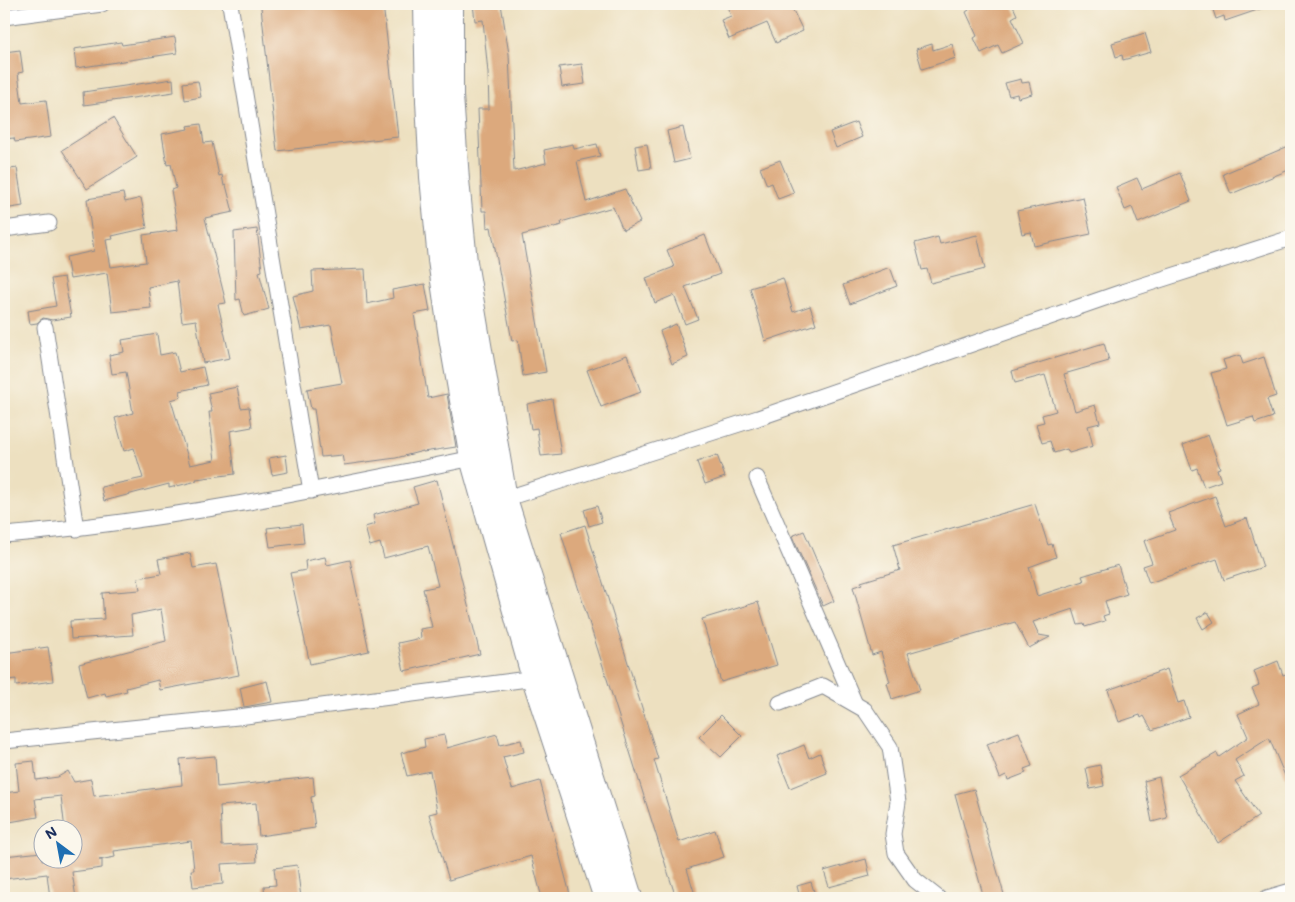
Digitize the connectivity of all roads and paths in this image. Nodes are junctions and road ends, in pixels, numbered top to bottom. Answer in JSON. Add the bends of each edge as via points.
{"nodes":[{"id":1,"x":102,"y":4,"type":"edge"},
{"id":2,"x":230,"y":4,"type":"edge"},
{"id":3,"x":427,"y":4,"type":"edge"},
{"id":4,"x":450,"y":4,"type":"edge"},
{"id":5,"x":4,"y":17,"type":"edge"},
{"id":6,"x":49,"y":223,"type":"dead end"},
{"id":7,"x":4,"y":229,"type":"edge"},
{"id":8,"x":1291,"y":238,"type":"edge"},
{"id":9,"x":45,"y":326,"type":"dead end"},
{"id":10,"x":474,"y":458,"type":"junction"},
{"id":11,"x":757,"y":478,"type":"dead end"},
{"id":12,"x":311,"y":491,"type":"junction"},
{"id":13,"x":504,"y":499,"type":"junction"},
{"id":14,"x":76,"y":529,"type":"junction"},
{"id":15,"x":4,"y":536,"type":"edge"},
{"id":16,"x":535,"y":678,"type":"junction"},
{"id":17,"x":780,"y":703,"type":"dead end"},
{"id":18,"x":855,"y":704,"type":"junction"},
{"id":19,"x":4,"y":741,"type":"edge"},
{"id":20,"x":1291,"y":891,"type":"edge"},
{"id":21,"x":607,"y":898,"type":"edge"},
{"id":22,"x":629,"y":898,"type":"edge"},
{"id":23,"x":938,"y":898,"type":"edge"},
{"id":24,"x":1267,"y":898,"type":"edge"}],
"edges":[{"from":1,"to":5,"type":"street"},
{"from":2,"to":12,"type":"street"},
{"from":3,"to":10,"type":"highway","via":[[429,101],[440,251]]},
{"from":4,"to":13,"type":"highway","via":[[450,96],[464,262]]},
{"from":6,"to":7,"type":"street"},
{"from":8,"to":13,"type":"street","via":[[1125,291],[758,418]]},
{"from":9,"to":14,"type":"street"},
{"from":10,"to":12,"type":"street"},
{"from":10,"to":16,"type":"highway"},
{"from":11,"to":18,"type":"street"},
{"from":12,"to":14,"type":"street"},
{"from":13,"to":22,"type":"highway"},
{"from":14,"to":15,"type":"street"},
{"from":16,"to":19,"type":"street","via":[[238,717]]},
{"from":16,"to":21,"type":"highway"},
{"from":17,"to":18,"type":"street","via":[[823,686]]},
{"from":18,"to":23,"type":"street","via":[[865,710],[890,747],[898,802],[893,834],[896,853],[915,880]]},
{"from":20,"to":24,"type":"street"}]}
